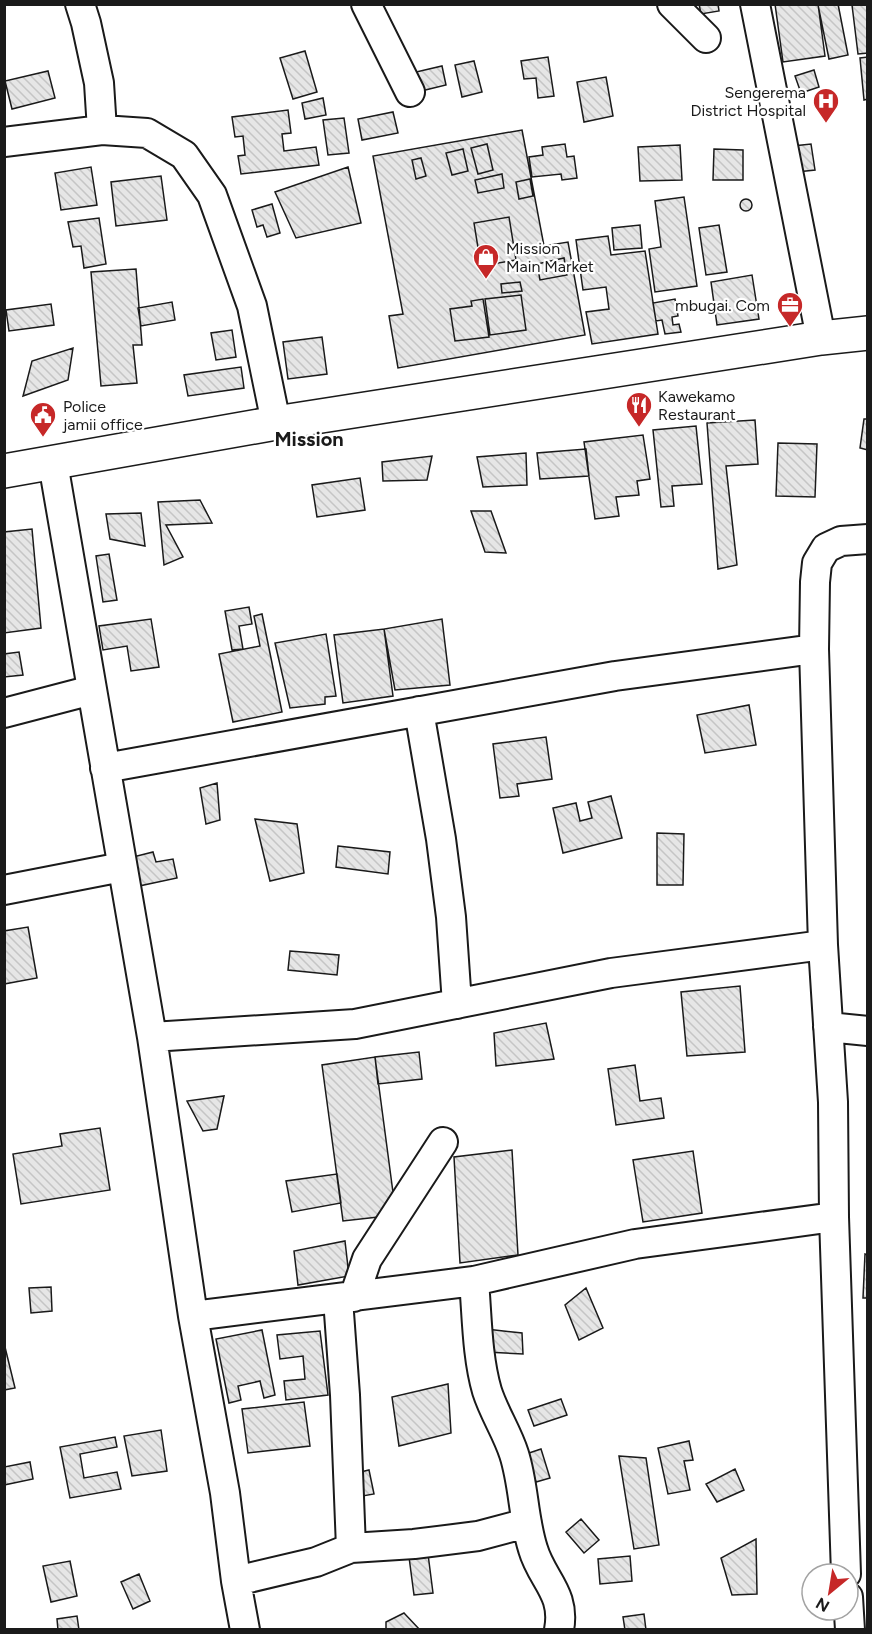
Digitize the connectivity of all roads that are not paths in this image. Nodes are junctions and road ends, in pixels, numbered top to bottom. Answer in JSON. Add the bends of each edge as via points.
{"nodes":[{"id":1,"x":80,"y":4,"type":"edge"},
{"id":2,"x":366,"y":4,"type":"edge"},
{"id":3,"x":672,"y":4,"type":"edge"},
{"id":4,"x":756,"y":4,"type":"edge"},
{"id":5,"x":706,"y":38,"type":"dead end"},
{"id":6,"x":410,"y":92,"type":"dead end"},
{"id":7,"x":102,"y":130,"type":"junction"},
{"id":8,"x":4,"y":142,"type":"edge"},
{"id":9,"x":867,"y":333,"type":"edge"},
{"id":10,"x":821,"y":338,"type":"junction"},
{"id":11,"x":276,"y":423,"type":"junction"},
{"id":12,"x":53,"y":463,"type":"junction"},
{"id":13,"x":4,"y":471,"type":"edge"},
{"id":14,"x":867,"y":539,"type":"edge"},
{"id":15,"x":814,"y":649,"type":"junction"},
{"id":16,"x":92,"y":690,"type":"junction"},
{"id":17,"x":419,"y":711,"type":"junction"},
{"id":18,"x":4,"y":714,"type":"edge"},
{"id":19,"x":105,"y":768,"type":"junction"},
{"id":20,"x":122,"y":867,"type":"junction"},
{"id":21,"x":4,"y":890,"type":"edge"},
{"id":22,"x":823,"y":945,"type":"junction"},
{"id":23,"x":457,"y":1004,"type":"junction"},
{"id":24,"x":828,"y":1027,"type":"junction"},
{"id":25,"x":867,"y":1031,"type":"edge"},
{"id":26,"x":152,"y":1037,"type":"junction"},
{"id":27,"x":443,"y":1142,"type":"dead end"},
{"id":28,"x":834,"y":1217,"type":"junction"},
{"id":29,"x":474,"y":1281,"type":"junction"},
{"id":30,"x":346,"y":1298,"type":"junction"},
{"id":31,"x":193,"y":1316,"type":"junction"},
{"id":32,"x":527,"y":1523,"type":"junction"},
{"id":33,"x":351,"y":1548,"type":"junction"},
{"id":34,"x":846,"y":1562,"type":"edge"},
{"id":35,"x":236,"y":1581,"type":"junction"},
{"id":36,"x":245,"y":1629,"type":"edge"},
{"id":37,"x":559,"y":1629,"type":"edge"}],
"edges":[{"from":1,"to":7,"type":"street","via":[[99,83]]},
{"from":2,"to":6,"type":"street"},
{"from":3,"to":5,"type":"street"},
{"from":4,"to":10,"type":"street"},
{"from":7,"to":8,"type":"street"},
{"from":7,"to":11,"type":"street","via":[[147,133],[184,155],[212,195],[252,306]]},
{"from":9,"to":10,"type":"main road"},
{"from":10,"to":11,"type":"main road"},
{"from":11,"to":12,"type":"main road"},
{"from":12,"to":13,"type":"main road"},
{"from":12,"to":16,"type":"street"},
{"from":14,"to":15,"type":"street","via":[[841,541],[826,548],[817,563]]},
{"from":15,"to":17,"type":"street","via":[[615,676]]},
{"from":15,"to":22,"type":"street"},
{"from":16,"to":18,"type":"street"},
{"from":16,"to":19,"type":"street"},
{"from":17,"to":19,"type":"street"},
{"from":17,"to":23,"type":"street","via":[[441,839]]},
{"from":19,"to":20,"type":"street"},
{"from":20,"to":21,"type":"street"},
{"from":20,"to":26,"type":"street"},
{"from":22,"to":23,"type":"street","via":[[611,973]]},
{"from":22,"to":24,"type":"street"},
{"from":23,"to":26,"type":"street","via":[[355,1024]]},
{"from":24,"to":25,"type":"street"},
{"from":24,"to":28,"type":"street"},
{"from":26,"to":31,"type":"street"},
{"from":27,"to":30,"type":"street"},
{"from":28,"to":29,"type":"street","via":[[635,1244]]},
{"from":28,"to":34,"type":"street"},
{"from":29,"to":30,"type":"street"},
{"from":29,"to":32,"type":"street","via":[[487,1392],[514,1454]]},
{"from":30,"to":31,"type":"street"},
{"from":30,"to":33,"type":"street"},
{"from":31,"to":35,"type":"street","via":[[225,1493]]},
{"from":32,"to":33,"type":"street","via":[[478,1536]]},
{"from":32,"to":37,"type":"street","via":[[536,1558],[560,1604]]},
{"from":33,"to":35,"type":"street","via":[[316,1562]]},
{"from":35,"to":36,"type":"street"}]}
